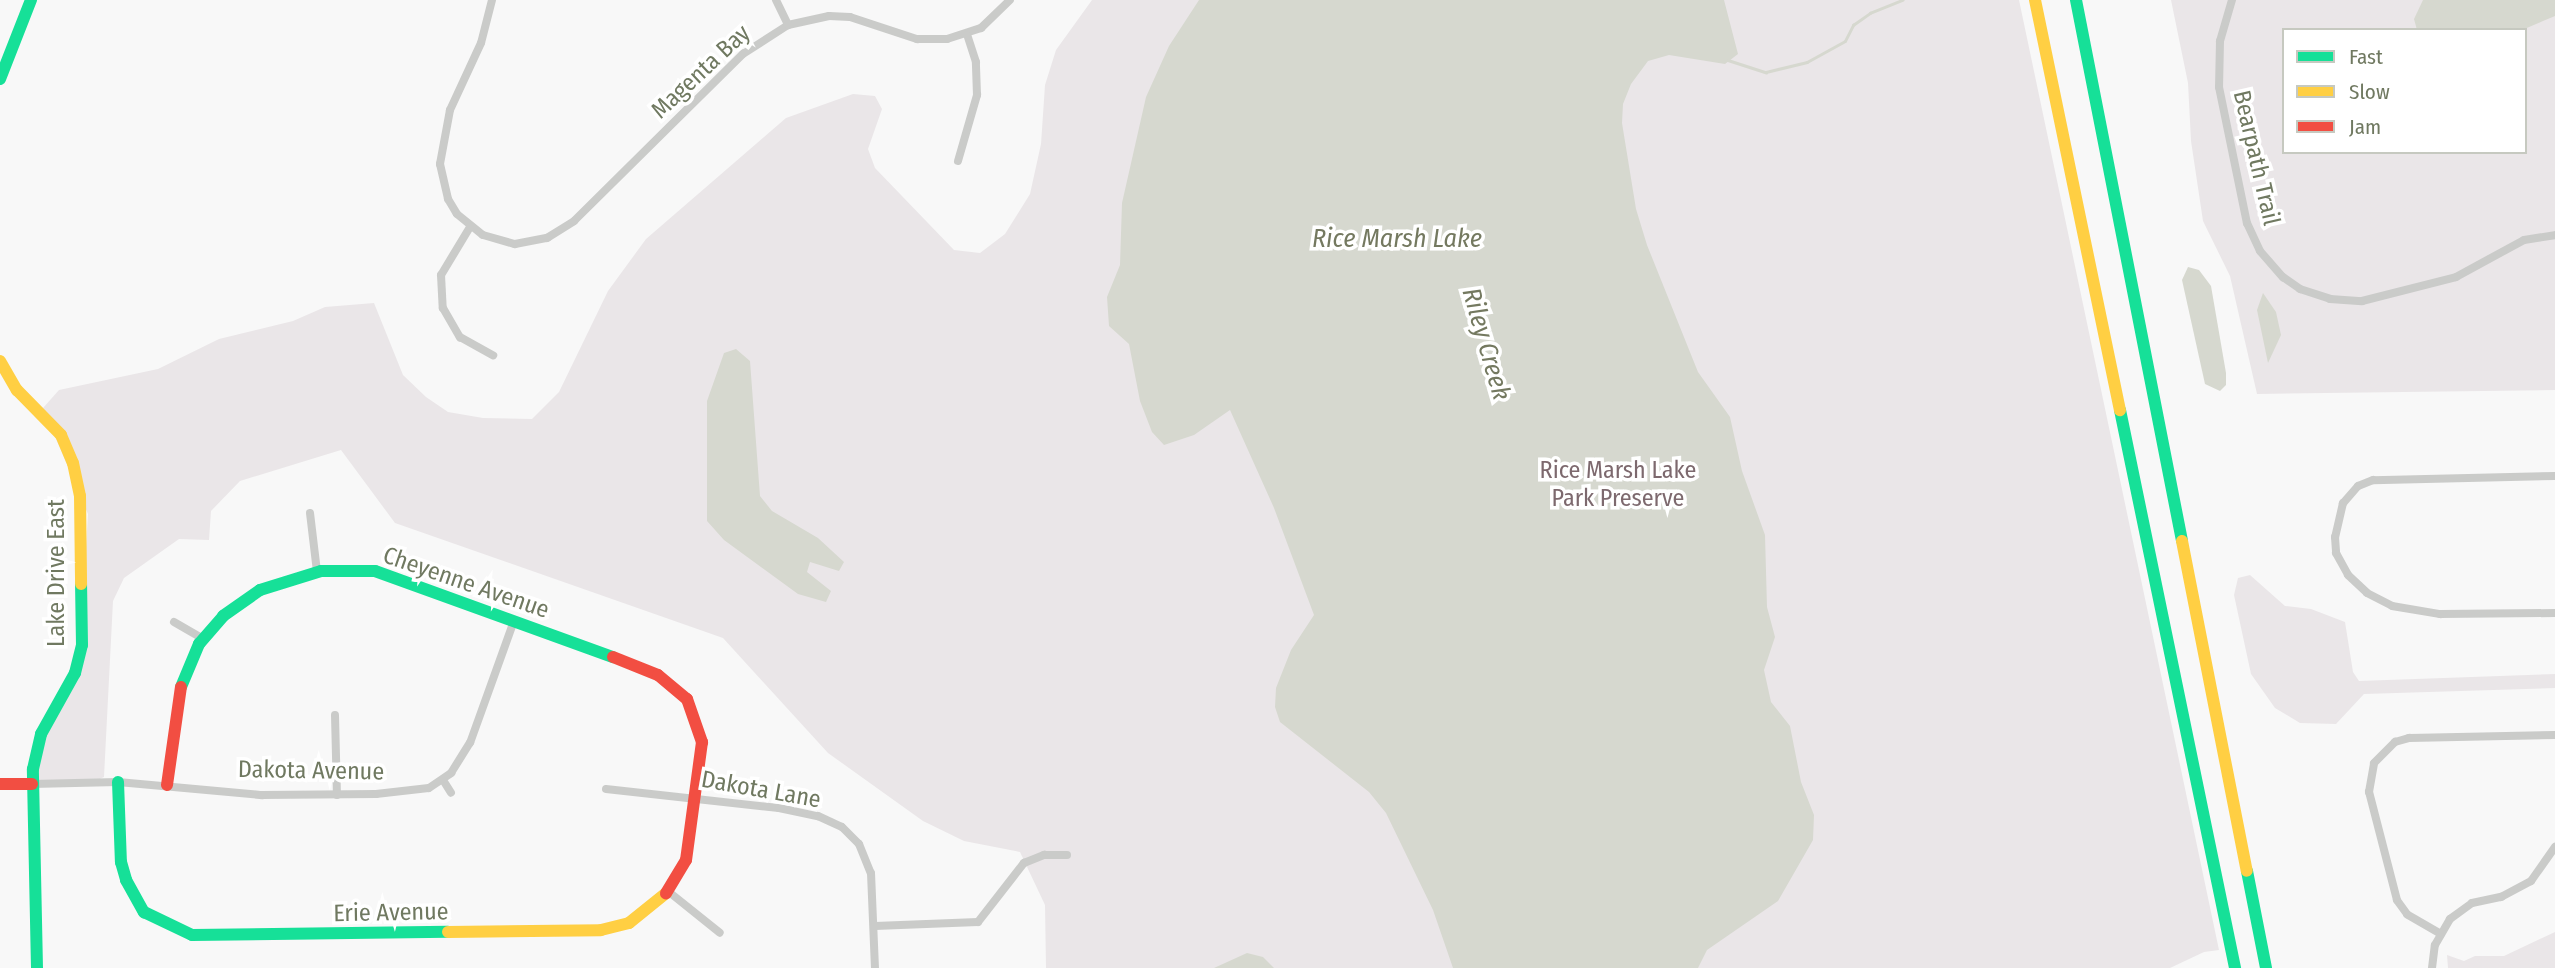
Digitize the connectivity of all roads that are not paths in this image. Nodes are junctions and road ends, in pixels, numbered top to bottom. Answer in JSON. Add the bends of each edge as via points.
{"nodes":[{"id":1,"x":31,"y":0,"type":"edge"},
{"id":2,"x":492,"y":0,"type":"edge"},
{"id":3,"x":776,"y":0,"type":"edge"},
{"id":4,"x":1010,"y":0,"type":"edge"},
{"id":5,"x":2035,"y":0,"type":"edge"},
{"id":6,"x":2076,"y":0,"type":"edge"},
{"id":7,"x":2232,"y":0,"type":"edge"},
{"id":8,"x":788,"y":25,"type":"junction"},
{"id":9,"x":967,"y":35,"type":"junction"},
{"id":10,"x":0,"y":79,"type":"edge"},
{"id":11,"x":958,"y":161,"type":"dead end"},
{"id":12,"x":470,"y":227,"type":"junction"},
{"id":13,"x":2555,"y":234,"type":"edge"},
{"id":14,"x":493,"y":355,"type":"dead end"},
{"id":15,"x":0,"y":361,"type":"edge"},
{"id":16,"x":2555,"y":476,"type":"edge"},
{"id":17,"x":310,"y":513,"type":"dead end"},
{"id":18,"x":317,"y":572,"type":"junction"},
{"id":19,"x":2555,"y":613,"type":"edge"},
{"id":20,"x":514,"y":621,"type":"junction"},
{"id":21,"x":174,"y":622,"type":"dead end"},
{"id":22,"x":204,"y":639,"type":"junction"},
{"id":23,"x":335,"y":715,"type":"dead end"},
{"id":24,"x":2555,"y":735,"type":"edge"},
{"id":25,"x":443,"y":780,"type":"junction"},
{"id":26,"x":118,"y":782,"type":"junction"},
{"id":27,"x":0,"y":784,"type":"edge"},
{"id":28,"x":32,"y":784,"type":"junction"},
{"id":29,"x":167,"y":785,"type":"junction"},
{"id":30,"x":606,"y":789,"type":"dead end"},
{"id":31,"x":451,"y":793,"type":"dead end"},
{"id":32,"x":337,"y":795,"type":"junction"},
{"id":33,"x":696,"y":797,"type":"junction"},
{"id":34,"x":2555,"y":847,"type":"edge"},
{"id":35,"x":1067,"y":855,"type":"dead end"},
{"id":36,"x":669,"y":892,"type":"junction"},
{"id":37,"x":875,"y":926,"type":"junction"},
{"id":38,"x":720,"y":933,"type":"dead end"},
{"id":39,"x":2441,"y":934,"type":"junction"},
{"id":40,"x":37,"y":968,"type":"edge"},
{"id":41,"x":875,"y":968,"type":"edge"},
{"id":42,"x":2235,"y":968,"type":"edge"},
{"id":43,"x":2266,"y":968,"type":"edge"},
{"id":44,"x":2432,"y":968,"type":"edge"}],
"edges":[{"from":1,"to":10,"type":"main road"},
{"from":2,"to":12,"type":"street","name":"Magenta Bay","via":[[481,43],[443,136],[442,182],[452,206]]},
{"from":3,"to":8,"type":"street"},
{"from":4,"to":9,"type":"street","name":"Magenta Bay","via":[[995,17]]},
{"from":5,"to":42,"type":"main road"},
{"from":6,"to":43,"type":"main road"},
{"from":7,"to":13,"type":"street","name":"Bearpath Trail","via":[[2220,41],[2219,87],[2243,206],[2260,251],[2291,283],[2330,299],[2394,296],[2476,270],[2524,240]]},
{"from":8,"to":9,"type":"street","name":"Magenta Bay","via":[[840,17],[871,21],[917,39]]},
{"from":8,"to":12,"type":"street","name":"Magenta Bay","via":[[743,54],[561,231],[515,244]]},
{"from":9,"to":11,"type":"street","via":[[976,62],[977,95]]},
{"from":12,"to":14,"type":"street","via":[[441,275],[443,308],[460,337]]},
{"from":15,"to":28,"type":"main road","name":"Lake Drive East","via":[[18,390],[61,435],[80,496],[82,645],[75,673],[41,734]]},
{"from":16,"to":19,"type":"street","via":[[2373,480],[2351,492],[2343,503],[2335,537],[2336,553],[2348,575],[2367,593],[2392,606],[2440,614]]},
{"from":17,"to":18,"type":"street"},
{"from":18,"to":20,"type":"main road","name":"Cheyenne Avenue","via":[[374,571]]},
{"from":18,"to":22,"type":"main road","name":"Cheyenne Avenue","via":[[260,590],[223,616]]},
{"from":20,"to":25,"type":"street","via":[[470,743]]},
{"from":20,"to":33,"type":"main road","name":"Cheyenne Avenue","via":[[658,675],[674,686],[698,720],[702,742]]},
{"from":21,"to":22,"type":"street"},
{"from":22,"to":29,"type":"main road","name":"Cheyenne Avenue","via":[[185,671],[177,701]]},
{"from":23,"to":32,"type":"street"},
{"from":24,"to":39,"type":"street","via":[[2409,738],[2389,747],[2374,763],[2369,792],[2397,900],[2407,914]]},
{"from":25,"to":31,"type":"street"},
{"from":25,"to":32,"type":"street","name":"Dakota Avenue","via":[[411,792]]},
{"from":26,"to":28,"type":"street","name":"Dakota Avenue"},
{"from":26,"to":29,"type":"street","name":"Dakota Avenue"},
{"from":26,"to":36,"type":"main road","name":"Erie Avenue","via":[[121,862],[126,880],[144,912],[192,935],[601,930],[629,923]]},
{"from":27,"to":28,"type":"main road","name":"Dakota Avenue"},
{"from":28,"to":40,"type":"main road","name":"Lake Drive East"},
{"from":29,"to":32,"type":"street","name":"Dakota Avenue","via":[[262,795]]},
{"from":30,"to":33,"type":"street","name":"Dakota Lane"},
{"from":33,"to":36,"type":"main road","name":"Erie Avenue","via":[[686,860]]},
{"from":33,"to":37,"type":"street","name":"Dakota Lane","via":[[805,813],[842,827],[859,844],[871,873]]},
{"from":34,"to":39,"type":"street","via":[[2531,881],[2501,897],[2472,903],[2450,919]]},
{"from":35,"to":37,"type":"street","via":[[1024,863],[978,922]]},
{"from":36,"to":38,"type":"street"},
{"from":37,"to":41,"type":"street","name":"Dakota Lane"},
{"from":39,"to":44,"type":"street"}]}
